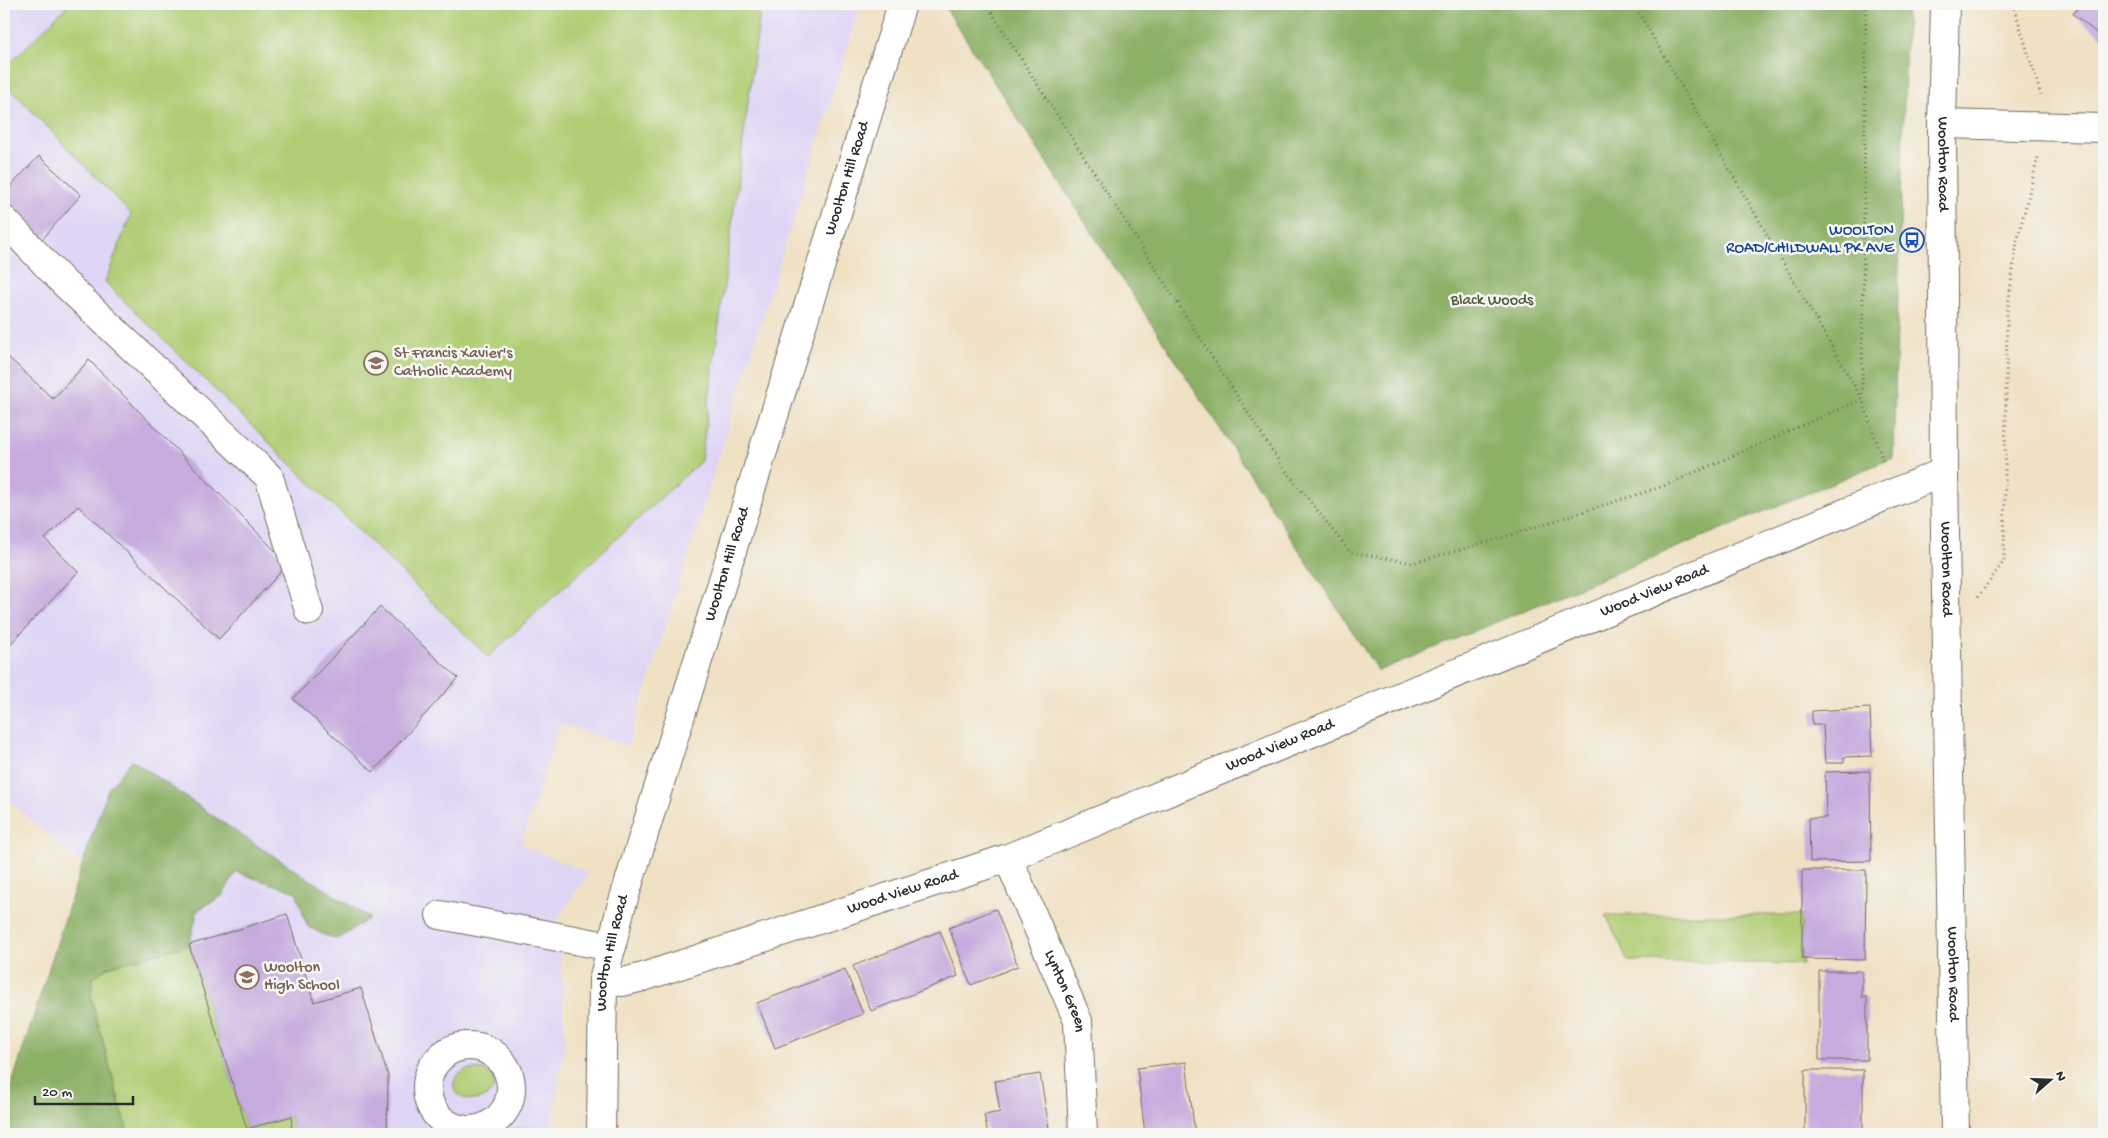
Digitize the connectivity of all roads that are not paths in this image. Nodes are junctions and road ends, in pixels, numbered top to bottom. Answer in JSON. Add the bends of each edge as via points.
{"nodes":[{"id":1,"x":902,"y":4,"type":"edge"},
{"id":2,"x":1945,"y":4,"type":"edge"},
{"id":3,"x":1942,"y":124,"type":"junction"},
{"id":4,"x":2104,"y":128,"type":"edge"},
{"id":5,"x":4,"y":220,"type":"edge"},
{"id":6,"x":1944,"y":472,"type":"junction"},
{"id":7,"x":309,"y":611,"type":"dead end"},
{"id":8,"x":1008,"y":858,"type":"junction"},
{"id":9,"x":440,"y":915,"type":"dead end"},
{"id":10,"x":612,"y":947,"type":"junction"},
{"id":11,"x":603,"y":981,"type":"junction"},
{"id":12,"x":601,"y":1134,"type":"edge"},
{"id":13,"x":1083,"y":1134,"type":"edge"},
{"id":14,"x":1955,"y":1134,"type":"edge"}],
"edges":[{"from":1,"to":10,"type":"street","name":"Woolton Hill Road"},
{"from":2,"to":3,"type":"street","name":"Woolton Road"},
{"from":3,"to":4,"type":"street"},
{"from":3,"to":6,"type":"street","name":"Woolton Road"},
{"from":5,"to":7,"type":"street","via":[[61,280],[269,477]]},
{"from":6,"to":8,"type":"street","name":"Wood View Road"},
{"from":6,"to":14,"type":"street","name":"Woolton Road"},
{"from":8,"to":11,"type":"street","name":"Wood View Road","via":[[642,977],[623,982]]},
{"from":8,"to":13,"type":"street","name":"Lynton Green","via":[[1078,1021]]},
{"from":9,"to":10,"type":"street"},
{"from":10,"to":11,"type":"street","name":"Woolton Hill Road"},
{"from":11,"to":12,"type":"street","name":"Woolton Hill Road"}]}
